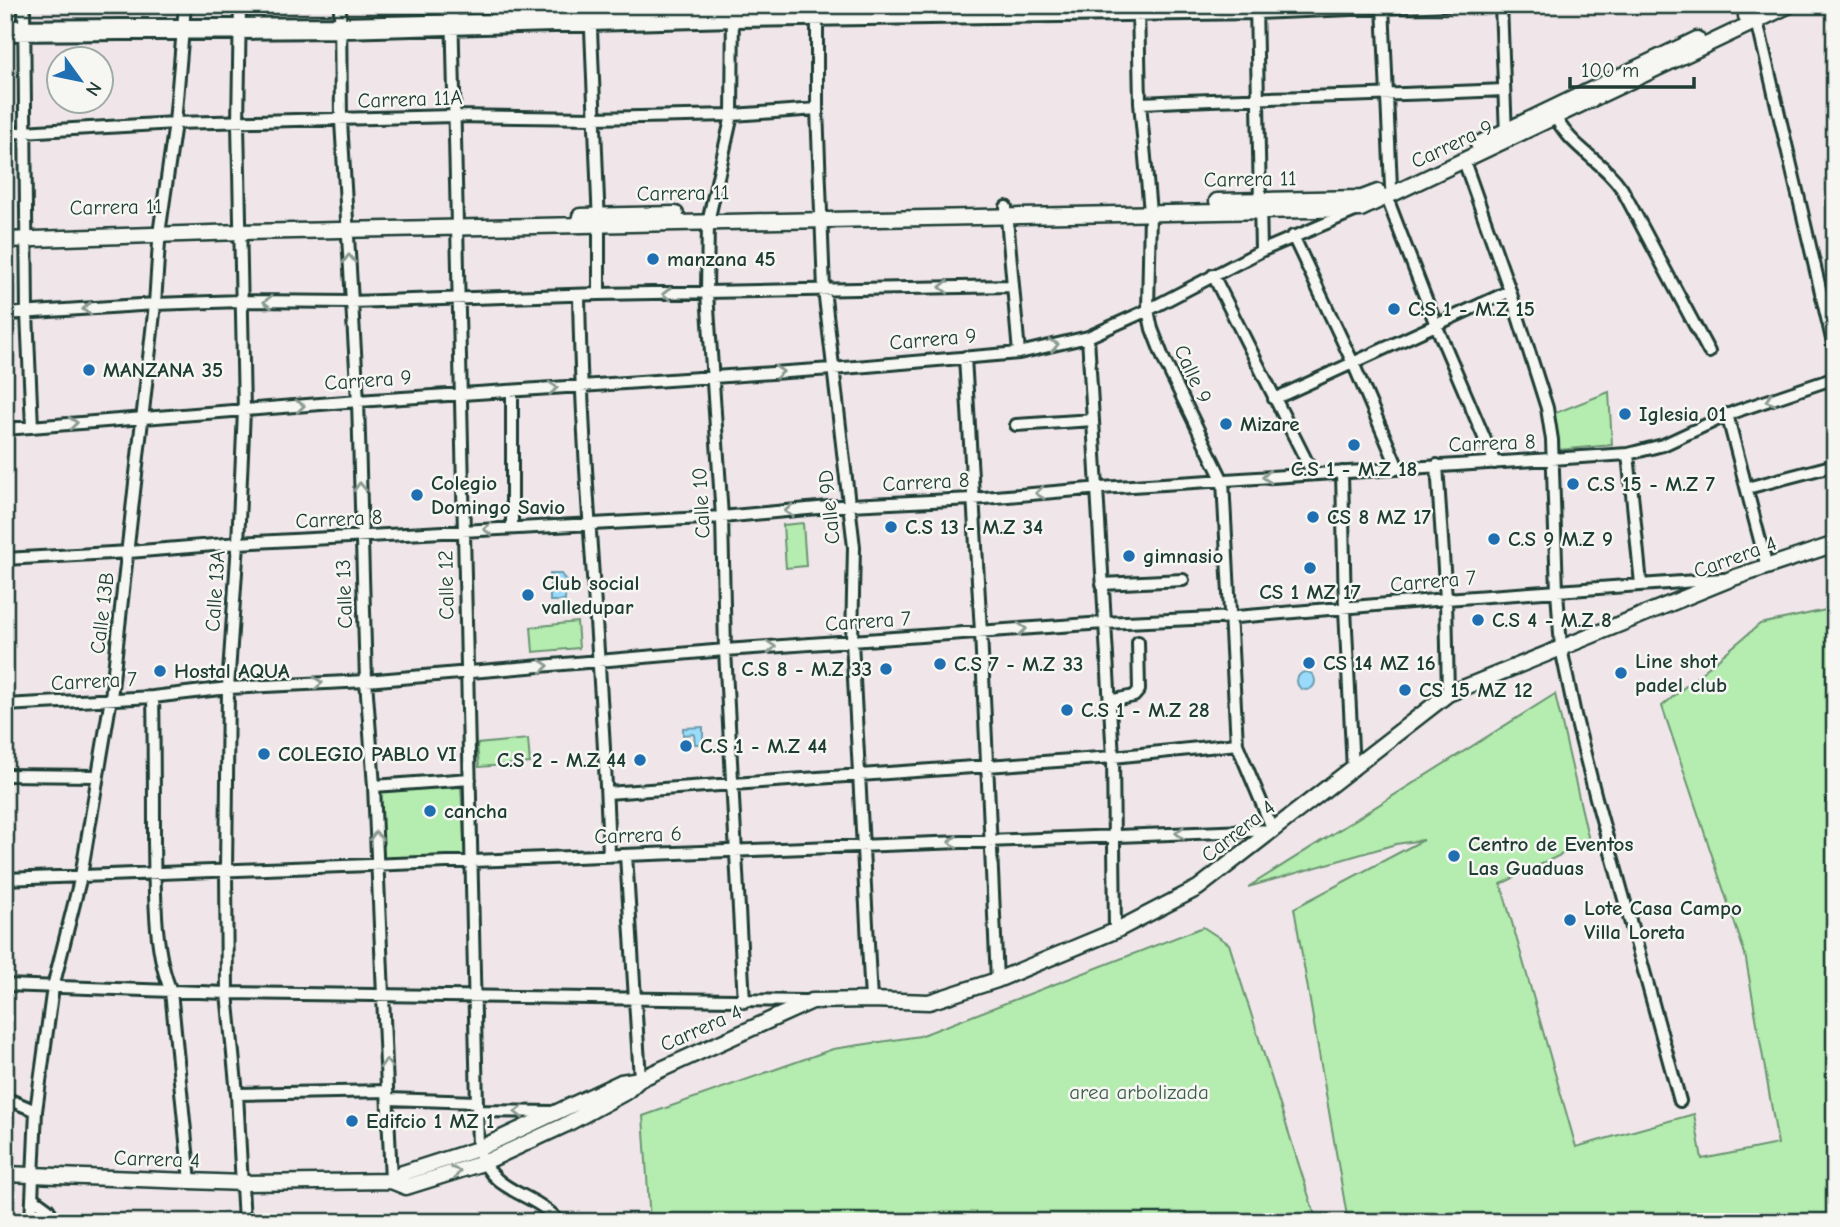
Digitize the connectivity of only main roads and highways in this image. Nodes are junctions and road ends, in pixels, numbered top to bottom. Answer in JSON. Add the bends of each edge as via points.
{"nodes":[{"id":1,"x":1767,"y":5,"type":"edge"},
{"id":2,"x":1790,"y":5,"type":"edge"},
{"id":3,"x":1753,"y":13,"type":"edge"},
{"id":4,"x":1506,"y":136,"type":"junction"},
{"id":5,"x":1389,"y":192,"type":"junction"},
{"id":6,"x":1361,"y":204,"type":"joint"},
{"id":7,"x":5,"y":231,"type":"edge"},
{"id":8,"x":26,"y":235,"type":"junction"},
{"id":9,"x":5,"y":240,"type":"edge"},
{"id":10,"x":1835,"y":544,"type":"edge"},
{"id":11,"x":640,"y":1079,"type":"junction"},
{"id":12,"x":481,"y":1156,"type":"junction"},
{"id":13,"x":5,"y":1174,"type":"edge"}],
"edges":[{"from":1,"to":3,"type":"main road","name":"Carrera 9"},
{"from":2,"to":3,"type":"main road","name":"Carrera 9"},
{"from":3,"to":4,"type":"main road","name":"Carrera 9"},
{"from":4,"to":5,"type":"main road","name":"Carrera 9"},
{"from":4,"to":5,"type":"main road","name":"Carrera 9","via":[[1464,161]]},
{"from":5,"to":6,"type":"main road","name":"Carrera 9"},
{"from":6,"to":8,"type":"main road","name":"Carrera 11"},
{"from":7,"to":8,"type":"main road","name":"Carrera 11"},
{"from":8,"to":9,"type":"main road","name":"Carrera 11"},
{"from":10,"to":11,"type":"main road","name":"Carrera 4","via":[[1733,578],[1448,694],[1198,888],[1115,931],[997,980],[929,1002],[812,1001]]},
{"from":11,"to":12,"type":"main road","name":"Carrera 4","via":[[621,1082]]},
{"from":11,"to":12,"type":"main road","name":"Carrera 4","via":[[626,1092],[565,1125]]},
{"from":12,"to":13,"type":"main road","name":"Carrera 4","via":[[406,1187],[391,1181],[243,1183]]}]}
